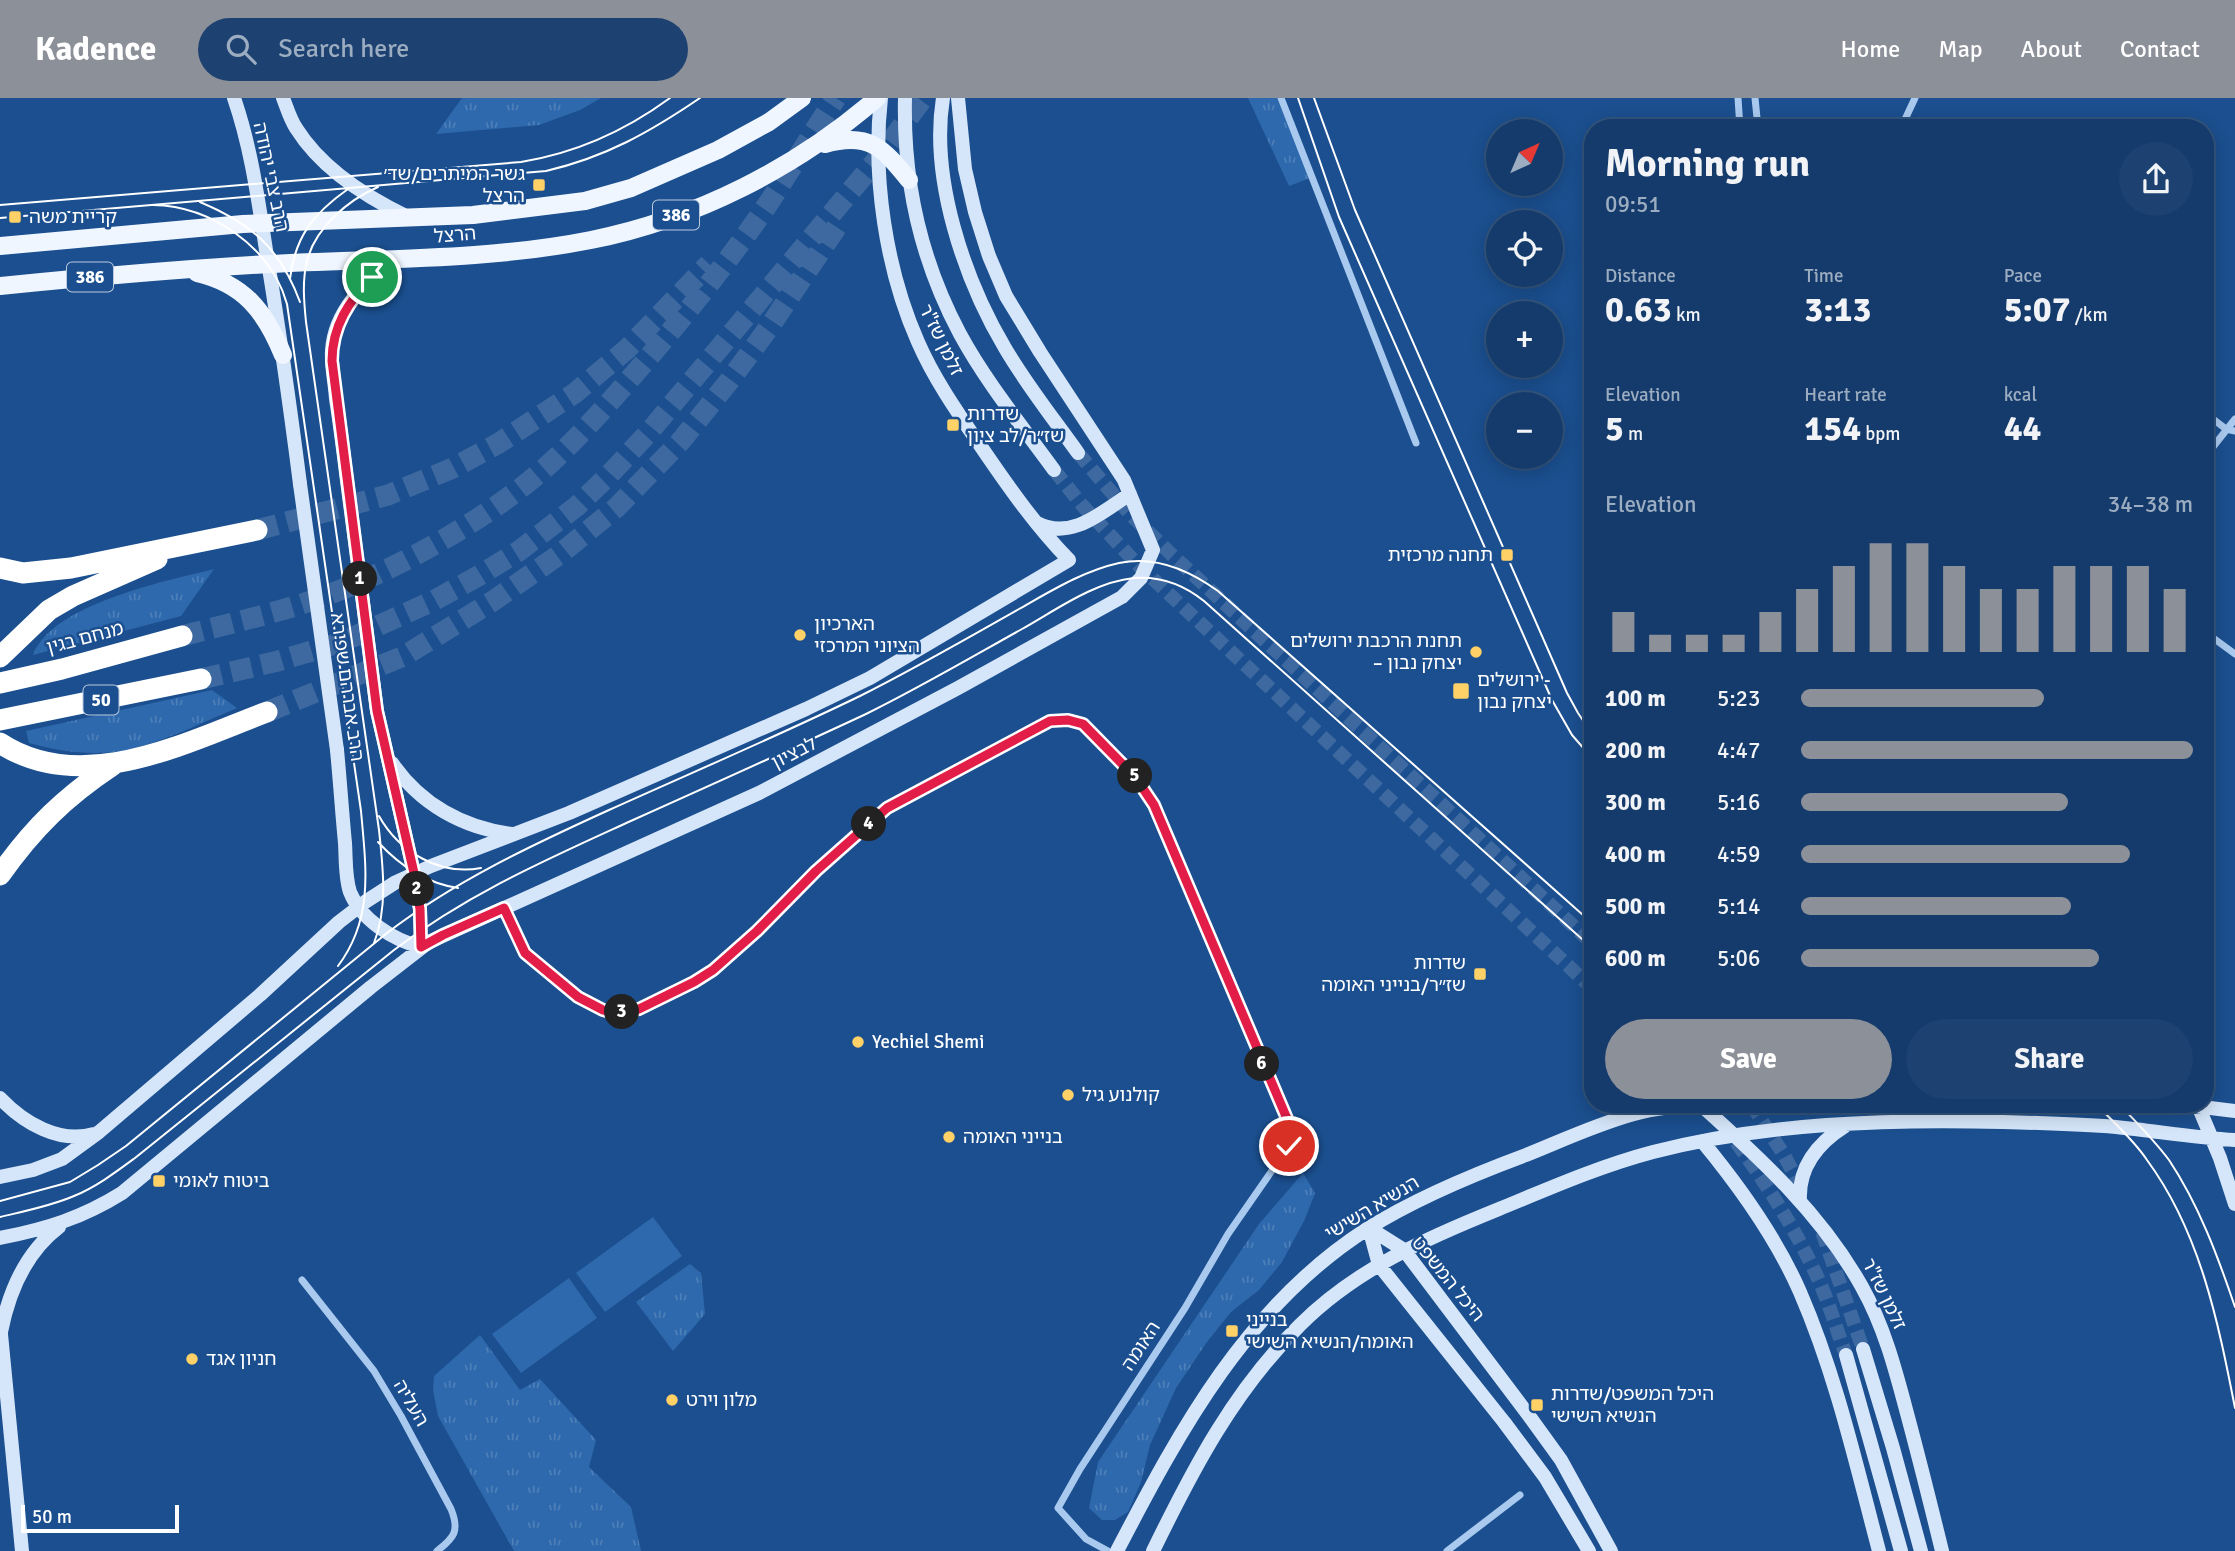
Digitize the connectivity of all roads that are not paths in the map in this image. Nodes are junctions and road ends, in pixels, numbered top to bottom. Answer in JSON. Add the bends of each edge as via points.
{"nodes":[{"id":1,"x":234,"y":98,"type":"edge"},
{"id":2,"x":283,"y":98,"type":"edge"},
{"id":3,"x":802,"y":98,"type":"edge"},
{"id":4,"x":879,"y":98,"type":"edge"},
{"id":5,"x":905,"y":98,"type":"edge"},
{"id":6,"x":943,"y":98,"type":"edge"},
{"id":7,"x":958,"y":98,"type":"edge"},
{"id":8,"x":1281,"y":98,"type":"edge"},
{"id":9,"x":1738,"y":98,"type":"edge"},
{"id":10,"x":1755,"y":98,"type":"edge"},
{"id":11,"x":1915,"y":98,"type":"edge"},
{"id":12,"x":1739,"y":119,"type":"edge"},
{"id":13,"x":1757,"y":119,"type":"edge"},
{"id":14,"x":1905,"y":119,"type":"edge"},
{"id":15,"x":880,"y":148,"type":"junction"},
{"id":16,"x":809,"y":151,"type":"junction"},
{"id":17,"x":909,"y":180,"type":"junction"},
{"id":18,"x":409,"y":218,"type":"junction"},
{"id":19,"x":262,"y":223,"type":"junction"},
{"id":20,"x":0,"y":246,"type":"edge"},
{"id":21,"x":394,"y":260,"type":"junction"},
{"id":22,"x":269,"y":264,"type":"junction"},
{"id":23,"x":179,"y":271,"type":"junction"},
{"id":24,"x":0,"y":286,"type":"edge"},
{"id":25,"x":283,"y":355,"type":"junction"},
{"id":26,"x":2235,"y":419,"type":"edge"},
{"id":27,"x":2214,"y":420,"type":"edge"},
{"id":28,"x":2226,"y":429,"type":"junction"},
{"id":29,"x":2235,"y":431,"type":"edge"},
{"id":30,"x":1416,"y":443,"type":"dead end"},
{"id":31,"x":2214,"y":445,"type":"edge"},
{"id":32,"x":1078,"y":453,"type":"tunnel mouth"},
{"id":33,"x":1054,"y":470,"type":"tunnel mouth"},
{"id":34,"x":1130,"y":495,"type":"junction"},
{"id":35,"x":1032,"y":520,"type":"junction"},
{"id":36,"x":257,"y":530,"type":"tunnel mouth"},
{"id":37,"x":191,"y":544,"type":"junction"},
{"id":38,"x":1069,"y":559,"type":"joint"},
{"id":39,"x":0,"y":568,"type":"edge"},
{"id":40,"x":182,"y":636,"type":"tunnel mouth"},
{"id":41,"x":2214,"y":639,"type":"edge"},
{"id":42,"x":2235,"y":654,"type":"edge"},
{"id":43,"x":0,"y":657,"type":"edge"},
{"id":44,"x":201,"y":679,"type":"tunnel mouth"},
{"id":45,"x":0,"y":683,"type":"edge"},
{"id":46,"x":267,"y":712,"type":"tunnel mouth"},
{"id":47,"x":0,"y":720,"type":"edge"},
{"id":48,"x":0,"y":743,"type":"edge"},
{"id":49,"x":389,"y":759,"type":"junction"},
{"id":50,"x":114,"y":764,"type":"junction"},
{"id":51,"x":513,"y":835,"type":"junction"},
{"id":52,"x":414,"y":873,"type":"junction"},
{"id":53,"x":0,"y":875,"type":"edge"},
{"id":54,"x":359,"y":906,"type":"junction"},
{"id":55,"x":504,"y":908,"type":"junction"},
{"id":56,"x":421,"y":947,"type":"junction"},
{"id":57,"x":0,"y":1098,"type":"edge"},
{"id":58,"x":2214,"y":1108,"type":"edge"},
{"id":59,"x":2235,"y":1111,"type":"edge"},
{"id":60,"x":1640,"y":1113,"type":"edge"},
{"id":61,"x":1710,"y":1113,"type":"edge"},
{"id":62,"x":2201,"y":1113,"type":"edge"},
{"id":63,"x":1848,"y":1124,"type":"junction"},
{"id":64,"x":99,"y":1132,"type":"junction"},
{"id":65,"x":1735,"y":1136,"type":"junction"},
{"id":66,"x":2212,"y":1138,"type":"junction"},
{"id":67,"x":2235,"y":1140,"type":"edge"},
{"id":68,"x":1702,"y":1141,"type":"junction"},
{"id":69,"x":0,"y":1177,"type":"edge"},
{"id":70,"x":2235,"y":1194,"type":"edge"},
{"id":71,"x":1800,"y":1201,"type":"junction"},
{"id":72,"x":2235,"y":1202,"type":"edge"},
{"id":73,"x":67,"y":1221,"type":"junction"},
{"id":74,"x":1369,"y":1228,"type":"junction"},
{"id":75,"x":0,"y":1238,"type":"edge"},
{"id":76,"x":1404,"y":1250,"type":"junction"},
{"id":77,"x":1379,"y":1265,"type":"junction"},
{"id":78,"x":302,"y":1280,"type":"dead end"},
{"id":79,"x":0,"y":1324,"type":"edge"},
{"id":80,"x":1,"y":1333,"type":"edge"},
{"id":81,"x":1863,"y":1349,"type":"tunnel mouth"},
{"id":82,"x":1846,"y":1355,"type":"tunnel mouth"},
{"id":83,"x":1520,"y":1495,"type":"dead end"},
{"id":84,"x":22,"y":1551,"type":"edge"},
{"id":85,"x":437,"y":1551,"type":"edge"},
{"id":86,"x":1108,"y":1551,"type":"edge"},
{"id":87,"x":1117,"y":1551,"type":"edge"},
{"id":88,"x":1153,"y":1551,"type":"edge"},
{"id":89,"x":1447,"y":1551,"type":"edge"},
{"id":90,"x":1589,"y":1551,"type":"edge"},
{"id":91,"x":1611,"y":1551,"type":"edge"},
{"id":92,"x":1879,"y":1551,"type":"edge"},
{"id":93,"x":1901,"y":1551,"type":"edge"},
{"id":94,"x":1921,"y":1551,"type":"edge"},
{"id":95,"x":1942,"y":1551,"type":"edge"}],
"edges":[{"from":1,"to":19,"type":"street","name":"הרב צבי יהודה"},
{"from":2,"to":18,"type":"street","name":"הרב צבי יהודה","via":[[297,131],[327,163],[358,189]]},
{"from":3,"to":18,"type":"main road","name":"הרצל","number":"386","via":[[718,150],[609,195],[531,209]]},
{"from":4,"to":15,"type":"street","name":"זלמן שז\"ר"},
{"from":4,"to":16,"type":"main road","name":"הרצל","number":"386"},
{"from":5,"to":17,"type":"street","name":"זלמן שז\"ר"},
{"from":6,"to":32,"type":"street","via":[[940,133],[948,201],[973,281],[1004,346]]},
{"from":7,"to":34,"type":"street","via":[[965,169],[975,212],[1006,296]]},
{"from":8,"to":30,"type":"street"},
{"from":9,"to":12,"type":"street"},
{"from":10,"to":13,"type":"street"},
{"from":11,"to":14,"type":"street"},
{"from":15,"to":16,"type":"main road","via":[[857,139]]},
{"from":15,"to":17,"type":"main road"},
{"from":15,"to":35,"type":"street","name":"זלמן שז\"ר","via":[[882,203],[901,302],[941,387]]},
{"from":16,"to":21,"type":"main road","name":"הרצל","number":"386","via":[[721,198],[618,234],[533,248]]},
{"from":17,"to":33,"type":"street","name":"זלמן שז\"ר","via":[[926,252],[961,334]]},
{"from":18,"to":19,"type":"main road","name":"הרצל","number":"386"},
{"from":19,"to":20,"type":"main road","name":"הרצל","number":"386"},
{"from":19,"to":22,"type":"street","name":"הרב צבי יהודה"},
{"from":21,"to":22,"type":"main road","name":"הרצל","number":"386"},
{"from":21,"to":49,"type":"street","name":"הרב אברהם שפירא","bridge":true,"via":[[353,298],[335,335],[332,361],[377,711]]},
{"from":22,"to":23,"type":"main road","name":"הרצל","number":"386"},
{"from":22,"to":25,"type":"street","name":"הרב אברהם שפירא"},
{"from":23,"to":24,"type":"main road","name":"הרצל","number":"386"},
{"from":23,"to":25,"type":"main road","via":[[224,282],[246,297],[268,324]]},
{"from":25,"to":54,"type":"street","name":"הרב אברהם שפירא","bridge":true,"via":[[337,750],[348,885]]},
{"from":26,"to":28,"type":"street"},
{"from":27,"to":28,"type":"street"},
{"from":28,"to":29,"type":"street"},
{"from":28,"to":31,"type":"street"},
{"from":34,"to":35,"type":"street","via":[[1068,529],[1049,529]]},
{"from":34,"to":55,"type":"street","name":"לבציון","via":[[1153,550],[1142,578],[1122,597],[759,793]]},
{"from":35,"to":38,"type":"street","name":"זלמן שז\"ר"},
{"from":36,"to":37,"type":"highway"},
{"from":37,"to":39,"type":"highway","via":[[43,572]]},
{"from":37,"to":43,"type":"highway","via":[[72,596],[30,625]]},
{"from":38,"to":51,"type":"street","name":"לבציון","via":[[870,678]]},
{"from":40,"to":45,"type":"highway","name":"מנחם בגין","number":"50"},
{"from":41,"to":42,"type":"street"},
{"from":44,"to":47,"type":"highway","number":"50"},
{"from":46,"to":50,"type":"highway","via":[[144,758]]},
{"from":48,"to":50,"type":"highway","via":[[48,762]]},
{"from":49,"to":51,"type":"street","via":[[414,789],[443,812],[480,828]]},
{"from":49,"to":52,"type":"street","name":"הרב אברהם שפירא"},
{"from":50,"to":53,"type":"highway","via":[[55,807]]},
{"from":51,"to":52,"type":"street","name":"לבציון"},
{"from":52,"to":54,"type":"street"},
{"from":52,"to":56,"type":"street","name":"הרב אברהם שפירא"},
{"from":54,"to":56,"type":"street","name":"הרב אברהם שפירא","via":[[394,937]]},
{"from":54,"to":64,"type":"street"},
{"from":55,"to":56,"type":"street","name":"לבציון"},
{"from":55,"to":86,"type":"street","name":"האומה","via":[[525,953],[578,997],[614,1013],[639,1009],[713,970],[887,808],[1050,721],[1083,724],[1136,778],[1154,805],[1288,1121],[1289,1146],[1228,1234],[1058,1508],[1086,1539]]},
{"from":56,"to":73,"type":"street","via":[[122,1193]]},
{"from":57,"to":64,"type":"street","via":[[23,1118],[52,1133],[74,1137]]},
{"from":58,"to":59,"type":"street"},
{"from":60,"to":74,"type":"street","name":"הנשיא השישי","via":[[1482,1172]]},
{"from":61,"to":65,"type":"street","name":"זלמן שז\"ר"},
{"from":62,"to":66,"type":"street"},
{"from":63,"to":65,"type":"street"},
{"from":63,"to":66,"type":"street","via":[[2000,1122]]},
{"from":63,"to":71,"type":"street","via":[[1827,1138],[1809,1160]]},
{"from":64,"to":69,"type":"street","via":[[62,1159]]},
{"from":65,"to":68,"type":"street"},
{"from":65,"to":71,"type":"street","name":"זלמן שז\"ר"},
{"from":66,"to":67,"type":"street"},
{"from":66,"to":72,"type":"street"},
{"from":68,"to":76,"type":"street","via":[[1580,1176]]},
{"from":68,"to":92,"type":"street","via":[[1756,1214],[1800,1290],[1833,1384]]},
{"from":70,"to":72,"type":"street"},
{"from":71,"to":95,"type":"street","name":"זלמן שז\"ר","via":[[1844,1258],[1879,1322],[1896,1370]]},
{"from":73,"to":75,"type":"street"},
{"from":73,"to":80,"type":"street","via":[[42,1241],[24,1265]]},
{"from":74,"to":76,"type":"street","name":"היכל המשפט"},
{"from":74,"to":77,"type":"street"},
{"from":74,"to":87,"type":"street","name":"הנשיא השישי","via":[[1306,1277],[1223,1367],[1173,1445]]},
{"from":76,"to":77,"type":"street"},
{"from":76,"to":91,"type":"street","name":"היכל המשפט","via":[[1561,1460]]},
{"from":77,"to":88,"type":"street","via":[[1325,1302],[1257,1372],[1205,1448]]},
{"from":77,"to":90,"type":"street","via":[[1545,1477]]},
{"from":78,"to":85,"type":"street","name":"העליה","via":[[374,1371],[451,1510],[456,1521],[453,1536]]},
{"from":79,"to":80,"type":"street"},
{"from":80,"to":84,"type":"street"},
{"from":81,"to":94,"type":"street"},
{"from":82,"to":93,"type":"street"},
{"from":83,"to":89,"type":"street"}]}
